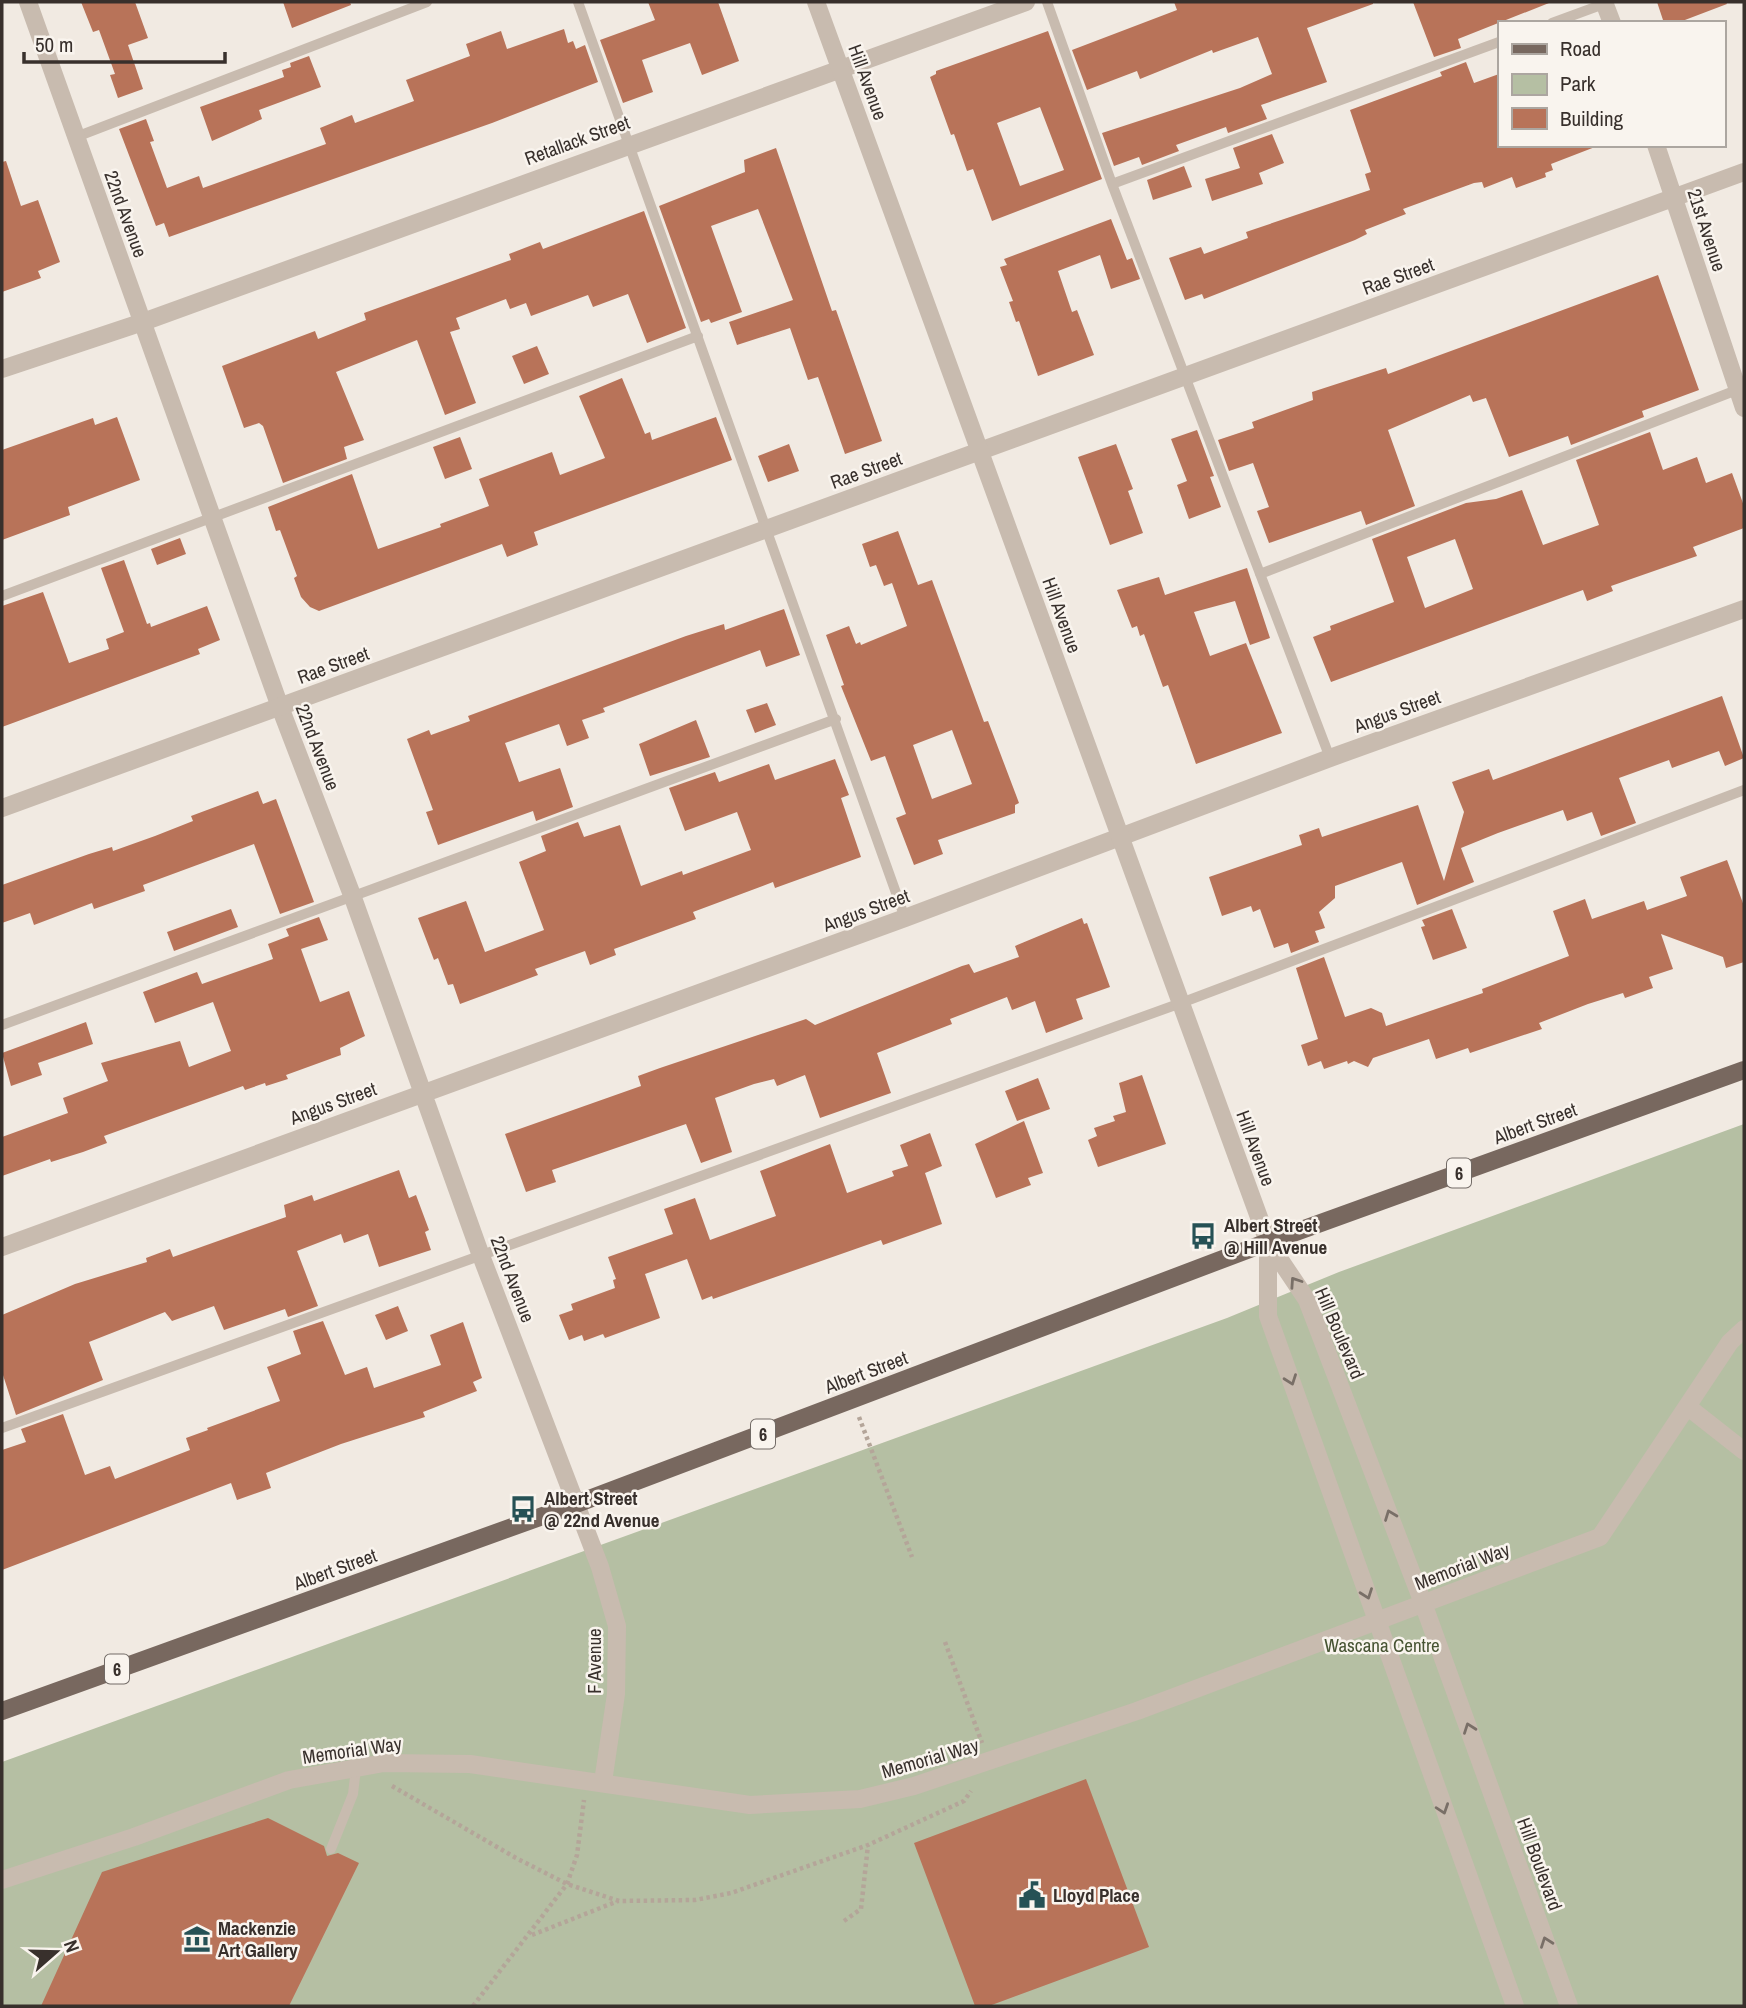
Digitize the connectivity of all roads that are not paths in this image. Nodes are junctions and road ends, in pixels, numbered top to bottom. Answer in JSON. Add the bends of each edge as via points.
{"nodes":[{"id":1,"x":28,"y":2,"type":"edge"},
{"id":2,"x":427,"y":2,"type":"edge"},
{"id":3,"x":578,"y":2,"type":"edge"},
{"id":4,"x":816,"y":2,"type":"edge"},
{"id":5,"x":1026,"y":2,"type":"edge"},
{"id":6,"x":1047,"y":2,"type":"edge"},
{"id":7,"x":1606,"y":2,"type":"edge"},
{"id":8,"x":1557,"y":21,"type":"edge"},
{"id":9,"x":1611,"y":21,"type":"edge"},
{"id":10,"x":1498,"y":42,"type":"edge"},
{"id":11,"x":841,"y":69,"type":"junction"},
{"id":12,"x":76,"y":137,"type":"junction"},
{"id":13,"x":629,"y":144,"type":"junction"},
{"id":14,"x":1657,"y":147,"type":"edge"},
{"id":15,"x":1744,"y":172,"type":"edge"},
{"id":16,"x":1112,"y":184,"type":"junction"},
{"id":17,"x":1675,"y":198,"type":"junction"},
{"id":18,"x":143,"y":322,"type":"junction"},
{"id":19,"x":698,"y":336,"type":"junction"},
{"id":20,"x":2,"y":369,"type":"edge"},
{"id":21,"x":1185,"y":376,"type":"junction"},
{"id":22,"x":1741,"y":389,"type":"edge"},
{"id":23,"x":1744,"y":408,"type":"edge"},
{"id":24,"x":980,"y":451,"type":"junction"},
{"id":25,"x":213,"y":518,"type":"junction"},
{"id":26,"x":767,"y":529,"type":"junction"},
{"id":27,"x":1260,"y":573,"type":"junction"},
{"id":28,"x":2,"y":596,"type":"edge"},
{"id":29,"x":1744,"y":609,"type":"edge"},
{"id":30,"x":280,"y":707,"type":"junction"},
{"id":31,"x":836,"y":719,"type":"junction"},
{"id":32,"x":1330,"y":758,"type":"junction"},
{"id":33,"x":1744,"y":790,"type":"edge"},
{"id":34,"x":2,"y":808,"type":"edge"},
{"id":35,"x":1120,"y":836,"type":"junction"},
{"id":36,"x":352,"y":895,"type":"junction"},
{"id":37,"x":905,"y":918,"type":"junction"},
{"id":38,"x":1181,"y":1003,"type":"junction"},
{"id":39,"x":2,"y":1025,"type":"edge"},
{"id":40,"x":1744,"y":1070,"type":"edge"},
{"id":41,"x":422,"y":1092,"type":"junction"},
{"id":42,"x":1268,"y":1242,"type":"junction"},
{"id":43,"x":2,"y":1247,"type":"edge"},
{"id":44,"x":480,"y":1253,"type":"junction"},
{"id":45,"x":1744,"y":1329,"type":"edge"},
{"id":46,"x":1688,"y":1407,"type":"junction"},
{"id":47,"x":2,"y":1428,"type":"edge"},
{"id":48,"x":1744,"y":1451,"type":"edge"},
{"id":49,"x":576,"y":1504,"type":"junction"},
{"id":50,"x":1423,"y":1603,"type":"junction"},
{"id":51,"x":1377,"y":1620,"type":"junction"},
{"id":52,"x":2,"y":1711,"type":"edge"},
{"id":53,"x":356,"y":1768,"type":"junction"},
{"id":54,"x":595,"y":1781,"type":"junction"},
{"id":55,"x":331,"y":1849,"type":"dead end"},
{"id":56,"x":2,"y":1880,"type":"edge"},
{"id":57,"x":1515,"y":2006,"type":"edge"},
{"id":58,"x":1569,"y":2006,"type":"edge"}],
"edges":[{"from":1,"to":12,"type":"street","name":"22nd Avenue"},
{"from":2,"to":12,"type":"lane"},
{"from":3,"to":13,"type":"lane"},
{"from":4,"to":11,"type":"street","name":"Hill Avenue"},
{"from":5,"to":11,"type":"street","name":"Retallack Street"},
{"from":6,"to":16,"type":"lane"},
{"from":7,"to":8,"type":"lane"},
{"from":7,"to":9,"type":"street"},
{"from":10,"to":16,"type":"lane"},
{"from":11,"to":13,"type":"street","name":"Retallack Street"},
{"from":11,"to":24,"type":"street","name":"Hill Avenue"},
{"from":12,"to":18,"type":"street","name":"22nd Avenue"},
{"from":13,"to":18,"type":"street","name":"Retallack Street"},
{"from":13,"to":19,"type":"lane"},
{"from":14,"to":17,"type":"street","name":"21st Avenue"},
{"from":15,"to":17,"type":"street","name":"Rae Street"},
{"from":16,"to":21,"type":"lane"},
{"from":17,"to":21,"type":"street","name":"Rae Street"},
{"from":17,"to":22,"type":"street","name":"21st Avenue"},
{"from":18,"to":20,"type":"street","name":"Retallack Street"},
{"from":18,"to":25,"type":"street","name":"22nd Avenue"},
{"from":19,"to":25,"type":"lane"},
{"from":19,"to":26,"type":"lane"},
{"from":21,"to":24,"type":"street","name":"Rae Street"},
{"from":21,"to":27,"type":"lane"},
{"from":22,"to":23,"type":"street","name":"21st Avenue"},
{"from":22,"to":27,"type":"lane"},
{"from":24,"to":26,"type":"street","name":"Rae Street"},
{"from":24,"to":35,"type":"street","name":"Hill Avenue"},
{"from":25,"to":28,"type":"lane"},
{"from":25,"to":30,"type":"street","name":"22nd Avenue"},
{"from":26,"to":30,"type":"street","name":"Rae Street"},
{"from":26,"to":31,"type":"lane"},
{"from":27,"to":32,"type":"lane"},
{"from":29,"to":32,"type":"street","name":"Angus Street"},
{"from":30,"to":34,"type":"street","name":"Rae Street"},
{"from":30,"to":36,"type":"street","name":"22nd Avenue"},
{"from":31,"to":36,"type":"lane"},
{"from":31,"to":37,"type":"lane"},
{"from":32,"to":35,"type":"street","name":"Angus Street"},
{"from":33,"to":38,"type":"lane"},
{"from":35,"to":37,"type":"street","name":"Angus Street"},
{"from":35,"to":38,"type":"street","name":"Hill Avenue"},
{"from":36,"to":39,"type":"lane"},
{"from":36,"to":41,"type":"street","name":"22nd Avenue"},
{"from":37,"to":41,"type":"street","name":"Angus Street"},
{"from":38,"to":42,"type":"street","name":"Hill Avenue"},
{"from":38,"to":44,"type":"lane"},
{"from":40,"to":42,"type":"main road","name":"Albert Street","number":"6"},
{"from":41,"to":43,"type":"street","name":"Angus Street"},
{"from":41,"to":44,"type":"street","name":"22nd Avenue"},
{"from":42,"to":49,"type":"main road","name":"Albert Street","number":"6"},
{"from":50,"to":42,"type":"street","name":"Hill Boulevard","one_way":true,"via":[[1307,1300]]},
{"from":42,"to":51,"type":"street","one_way":true,"via":[[1268,1316]]},
{"from":44,"to":47,"type":"lane"},
{"from":44,"to":49,"type":"street","name":"22nd Avenue"},
{"from":45,"to":46,"type":"street","name":"Memorial Way"},
{"from":46,"to":48,"type":"street"},
{"from":46,"to":50,"type":"street","name":"Memorial Way","via":[[1600,1537]]},
{"from":49,"to":52,"type":"main road","name":"Albert Street","number":"6"},
{"from":49,"to":54,"type":"street","name":"F Avenue","via":[[617,1626],[616,1694]]},
{"from":50,"to":51,"type":"street","name":"Memorial Way"},
{"from":58,"to":50,"type":"street","name":"Hill Boulevard","one_way":true},
{"from":51,"to":54,"type":"street","name":"Memorial Way","via":[[1000,1759],[860,1799],[750,1805]]},
{"from":51,"to":57,"type":"street","one_way":true},
{"from":53,"to":54,"type":"street","name":"Memorial Way","via":[[445,1763]]},
{"from":53,"to":55,"type":"lane","via":[[353,1794]]},
{"from":53,"to":56,"type":"street","name":"Memorial Way","via":[[289,1780]]}]}
